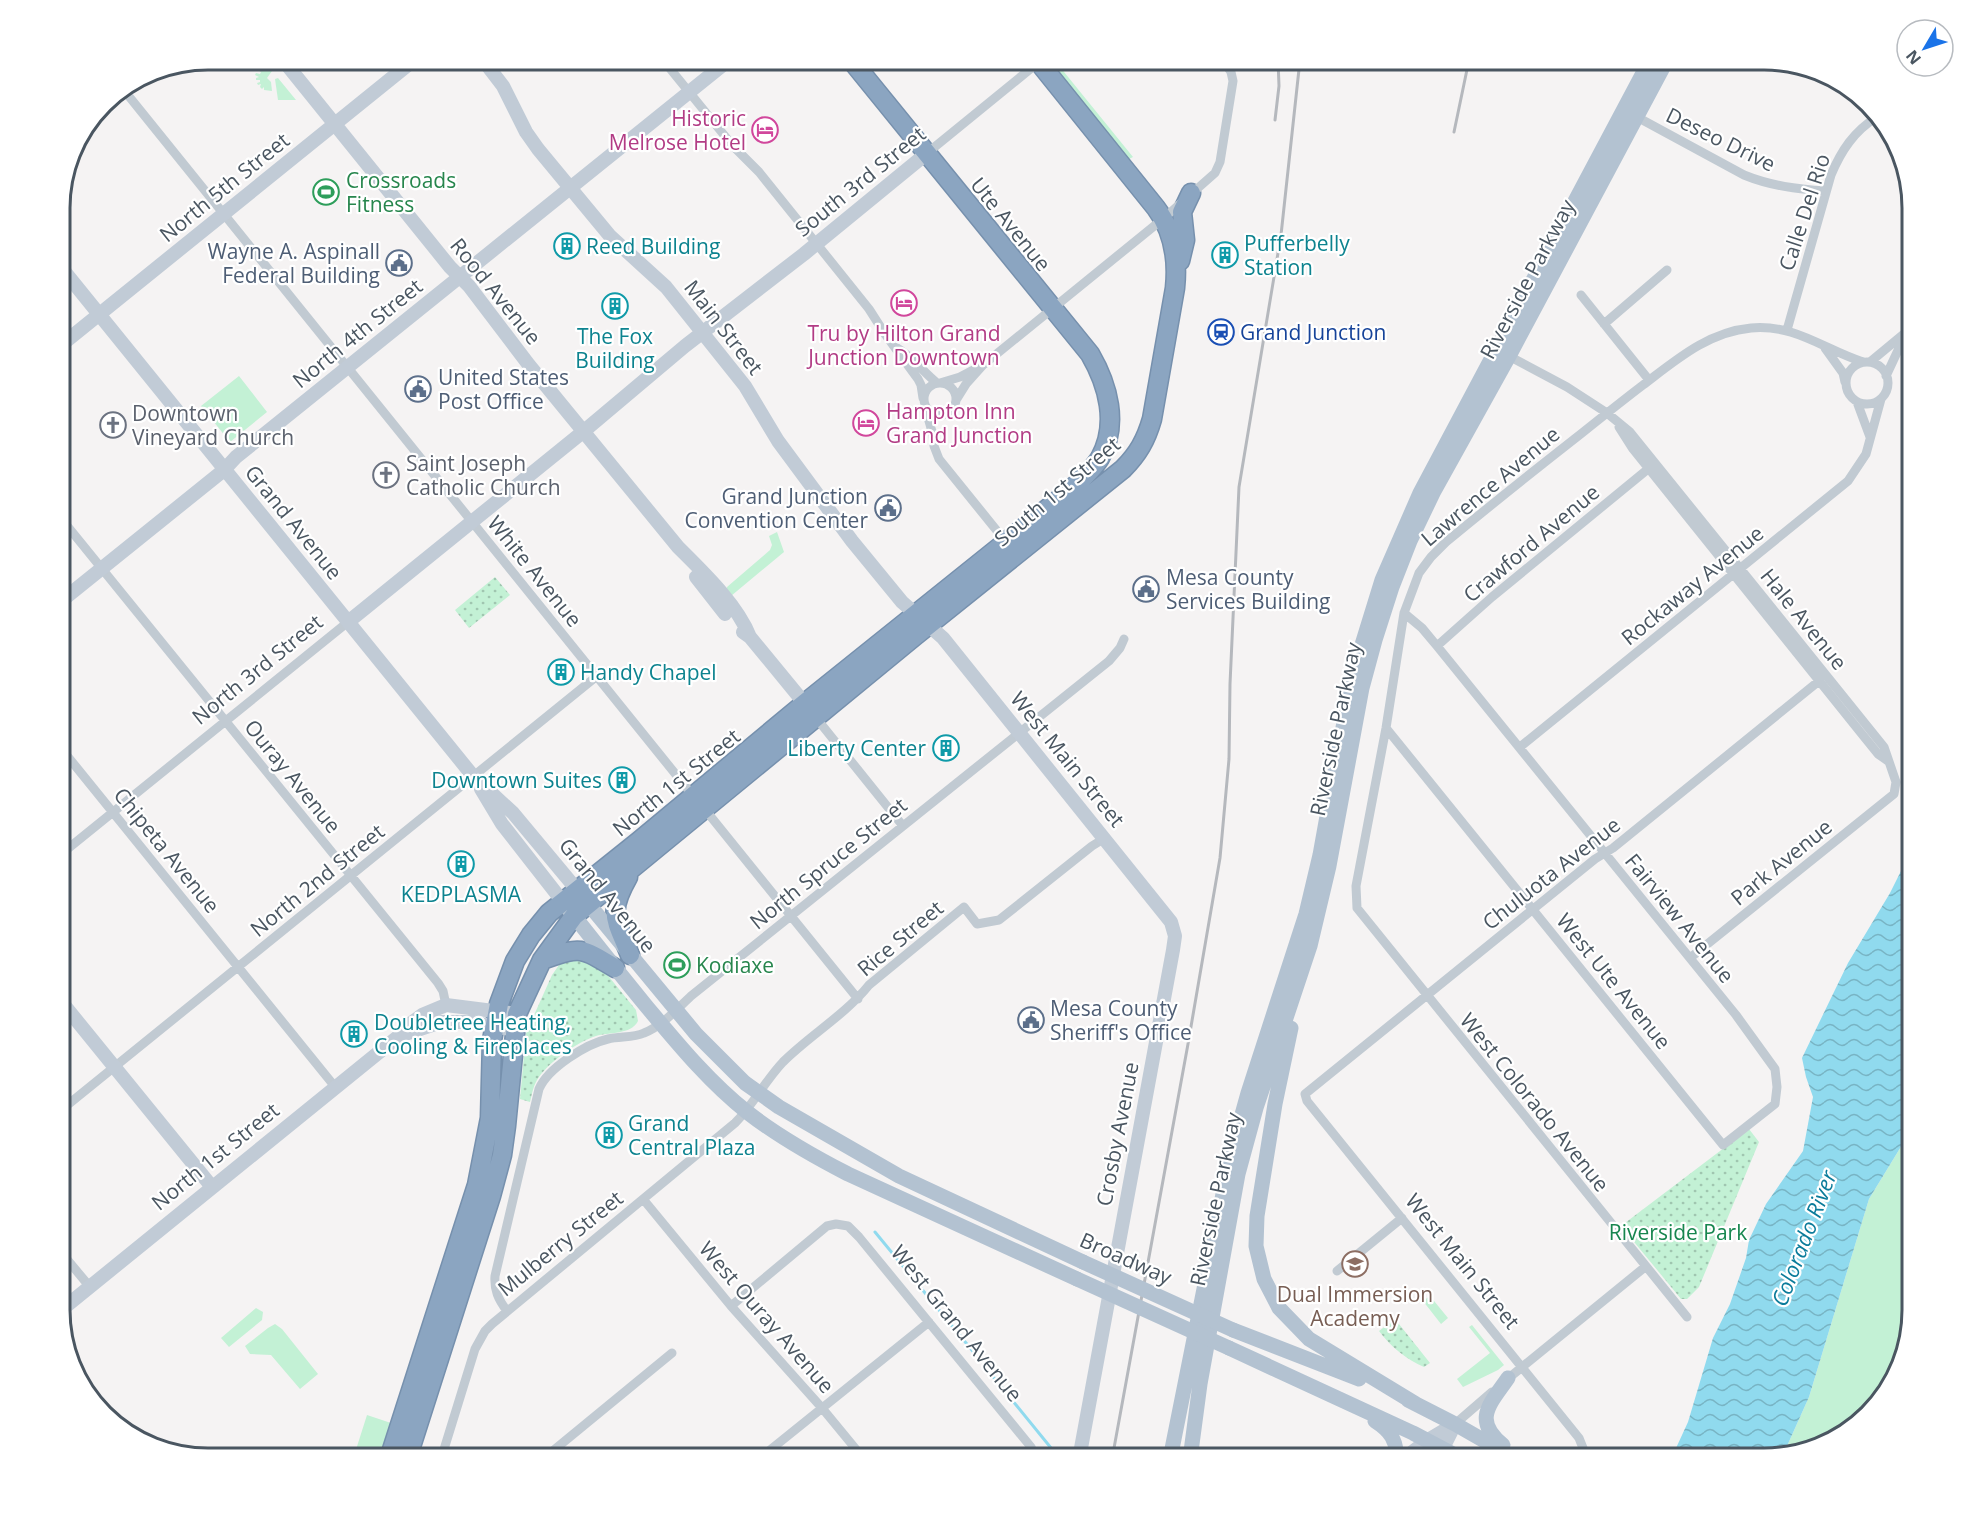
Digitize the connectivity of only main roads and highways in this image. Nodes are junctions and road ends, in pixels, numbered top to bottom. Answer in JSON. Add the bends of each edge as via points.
{"nodes":[{"id":1,"x":1047,"y":70,"type":"edge"},
{"id":2,"x":1645,"y":70,"type":"edge"},
{"id":3,"x":1662,"y":70,"type":"edge"},
{"id":4,"x":859,"y":71,"type":"edge"},
{"id":5,"x":1191,"y":193,"type":"road end"},
{"id":6,"x":1177,"y":272,"type":"junction"},
{"id":7,"x":1109,"y":428,"type":"joint"},
{"id":8,"x":922,"y":619,"type":"junction"},
{"id":9,"x":699,"y":803,"type":"junction"},
{"id":10,"x":633,"y":867,"type":"junction"},
{"id":11,"x":576,"y":903,"type":"junction"},
{"id":12,"x":1310,"y":946,"type":"junction"},
{"id":13,"x":630,"y":955,"type":"junction"},
{"id":14,"x":542,"y":960,"type":"junction"},
{"id":15,"x":615,"y":968,"type":"junction"},
{"id":16,"x":759,"y":1093,"type":"joint"},
{"id":17,"x":1508,"y":1378,"type":"road end"},
{"id":18,"x":1339,"y":1398,"type":"junction"},
{"id":19,"x":1416,"y":1404,"type":"junction"},
{"id":20,"x":393,"y":1448,"type":"edge"},
{"id":21,"x":410,"y":1448,"type":"edge"},
{"id":22,"x":1172,"y":1448,"type":"edge"},
{"id":23,"x":1191,"y":1448,"type":"edge"},
{"id":24,"x":1395,"y":1448,"type":"edge"},
{"id":25,"x":1443,"y":1448,"type":"edge"},
{"id":26,"x":1497,"y":1448,"type":"edge"},
{"id":27,"x":1507,"y":1448,"type":"edge"}],
"edges":[{"from":1,"to":6,"type":"highway","name":"South 1st Street","via":[[1164,218]]},
{"from":2,"to":22,"type":"main road","name":"Riverside Parkway","via":[[1411,512],[1382,580],[1349,693],[1306,915],[1232,1154]]},
{"from":3,"to":12,"type":"main road","name":"Riverside Parkway","via":[[1410,541],[1392,586],[1362,688]]},
{"from":4,"to":7,"type":"highway","name":"Ute Avenue","via":[[1090,354],[1100,372],[1110,408]]},
{"from":5,"to":6,"type":"highway","via":[[1182,212],[1185,240]]},
{"from":6,"to":8,"type":"highway","name":"South 1st Street","via":[[1152,419],[1141,449],[1123,469]]},
{"from":7,"to":8,"type":"highway","name":"South 1st Street","via":[[1101,457],[1085,477]]},
{"from":8,"to":9,"type":"highway","name":"North 1st Street","via":[[805,704]]},
{"from":8,"to":9,"type":"highway","name":"North 1st Street","via":[[817,719]]},
{"from":9,"to":10,"type":"highway","name":"North 1st Street"},
{"from":9,"to":11,"type":"highway","name":"North 1st Street"},
{"from":10,"to":11,"type":"highway","name":"North 1st Street"},
{"from":10,"to":13,"type":"highway","via":[[614,910]]},
{"from":11,"to":13,"type":"main road","name":"Grand Avenue"},
{"from":11,"to":14,"type":"highway","name":"North 1st Street"},
{"from":11,"to":15,"type":"main road"},
{"from":11,"to":20,"type":"highway","name":"North 1st Street","via":[[549,913],[538,925],[505,983],[492,1040],[490,1118],[477,1185]]},
{"from":12,"to":19,"type":"main road","via":[[1266,1160],[1256,1233],[1260,1265],[1279,1308],[1299,1330]]},
{"from":12,"to":23,"type":"main road","name":"Riverside Parkway","via":[[1238,1174]]},
{"from":13,"to":16,"type":"main road","name":"Grand Avenue","via":[[712,1052]]},
{"from":14,"to":15,"type":"highway","via":[[580,949]]},
{"from":14,"to":21,"type":"highway","name":"North 1st Street","via":[[517,1022],[502,1155],[491,1196]]},
{"from":15,"to":18,"type":"main road","name":"Broadway","bridge":true,"via":[[698,1067],[747,1112],[817,1158]]},
{"from":16,"to":19,"type":"main road","name":"Broadway","bridge":true,"via":[[899,1176],[1233,1330]]},
{"from":17,"to":27,"type":"main road","via":[[1487,1411],[1485,1422],[1495,1439]]},
{"from":18,"to":24,"type":"main road","via":[[1388,1431]]},
{"from":18,"to":25,"type":"main road","name":"Broadway"},
{"from":19,"to":26,"type":"main road","name":"Broadway"}]}
